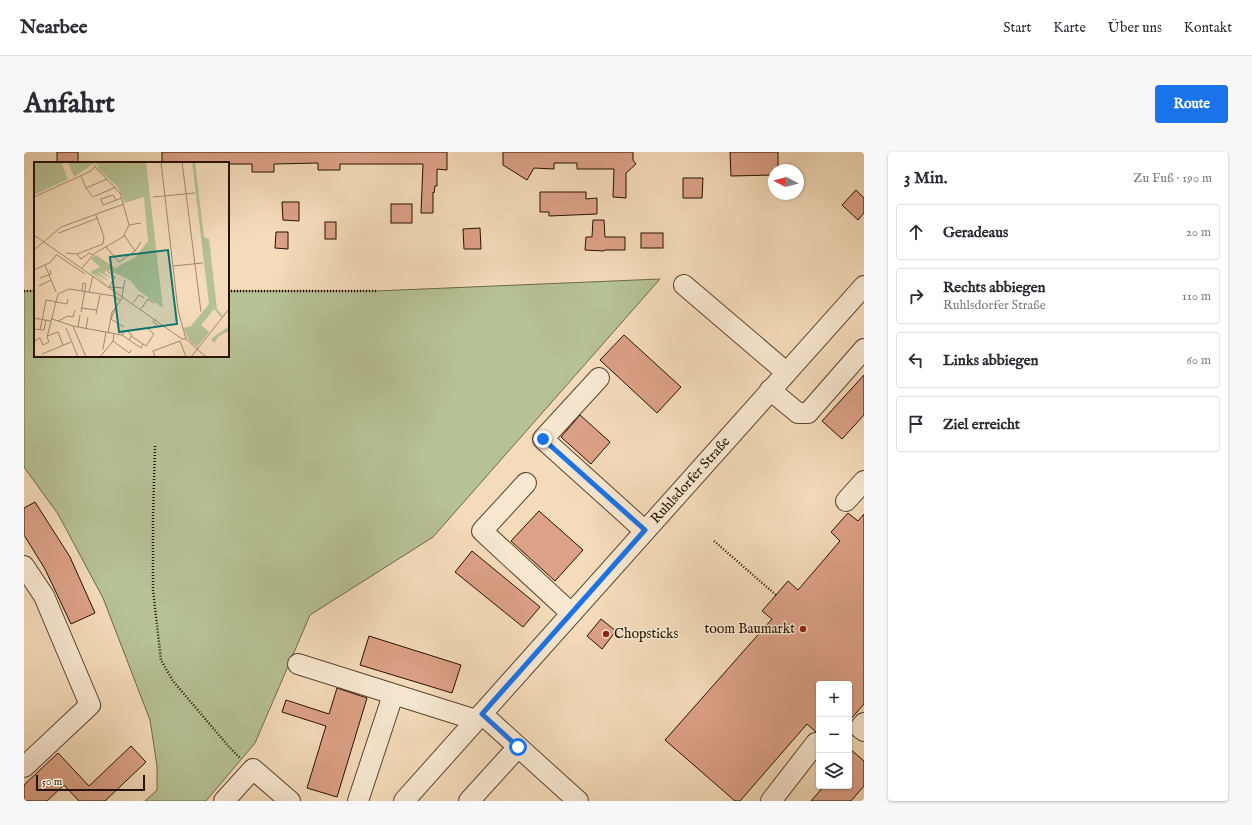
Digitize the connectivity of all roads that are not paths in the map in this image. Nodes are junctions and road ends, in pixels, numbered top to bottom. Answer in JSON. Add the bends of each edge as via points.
{"nodes":[{"id":1,"x":684,"y":285,"type":"dead end"},
{"id":2,"x":864,"y":286,"type":"edge"},
{"id":3,"x":864,"y":349,"type":"edge"},
{"id":4,"x":786,"y":372,"type":"junction"},
{"id":5,"x":599,"y":378,"type":"dead end"},
{"id":6,"x":770,"y":390,"type":"junction"},
{"id":7,"x":864,"y":481,"type":"edge"},
{"id":8,"x":526,"y":483,"type":"dead end"},
{"id":9,"x":846,"y":501,"type":"dead end"},
{"id":10,"x":645,"y":530,"type":"junction"},
{"id":11,"x":24,"y":566,"type":"edge"},
{"id":12,"x":571,"y":613,"type":"junction"},
{"id":13,"x":298,"y":664,"type":"dead end"},
{"id":14,"x":393,"y":695,"type":"junction"},
{"id":15,"x":479,"y":717,"type":"junction"},
{"id":16,"x":864,"y":723,"type":"edge"},
{"id":17,"x":864,"y":731,"type":"edge"},
{"id":18,"x":816,"y":743,"type":"dead end"},
{"id":19,"x":518,"y":747,"type":"junction"},
{"id":20,"x":24,"y":767,"type":"edge"},
{"id":21,"x":224,"y":801,"type":"edge"},
{"id":22,"x":290,"y":801,"type":"edge"},
{"id":23,"x":358,"y":801,"type":"edge"},
{"id":24,"x":404,"y":801,"type":"edge"},
{"id":25,"x":469,"y":801,"type":"edge"},
{"id":26,"x":578,"y":801,"type":"edge"},
{"id":27,"x":771,"y":801,"type":"edge"}],
"edges":[{"from":1,"to":4,"type":"street"},
{"from":2,"to":4,"type":"street","name":"Ruhlsdorfer Straße"},
{"from":3,"to":6,"type":"street","via":[[808,413],[798,413]]},
{"from":4,"to":6,"type":"street","name":"Ruhlsdorfer Straße"},
{"from":5,"to":10,"type":"street","via":[[543,439]]},
{"from":6,"to":10,"type":"street","name":"Ruhlsdorfer Straße"},
{"from":7,"to":9,"type":"street"},
{"from":8,"to":12,"type":"street","via":[[482,531]]},
{"from":10,"to":12,"type":"street","name":"Ruhlsdorfer Straße"},
{"from":11,"to":20,"type":"street","via":[[44,596],[90,705]]},
{"from":12,"to":15,"type":"street","name":"Ruhlsdorfer Straße"},
{"from":13,"to":14,"type":"street"},
{"from":14,"to":15,"type":"street"},
{"from":14,"to":23,"type":"street"},
{"from":15,"to":19,"type":"street"},
{"from":15,"to":24,"type":"street","name":"Ruhlsdorfer Straße"},
{"from":16,"to":17,"type":"street","via":[[860,728]]},
{"from":18,"to":27,"type":"street"},
{"from":19,"to":25,"type":"street"},
{"from":19,"to":26,"type":"street"},
{"from":21,"to":22,"type":"street","via":[[252,769]]}]}
